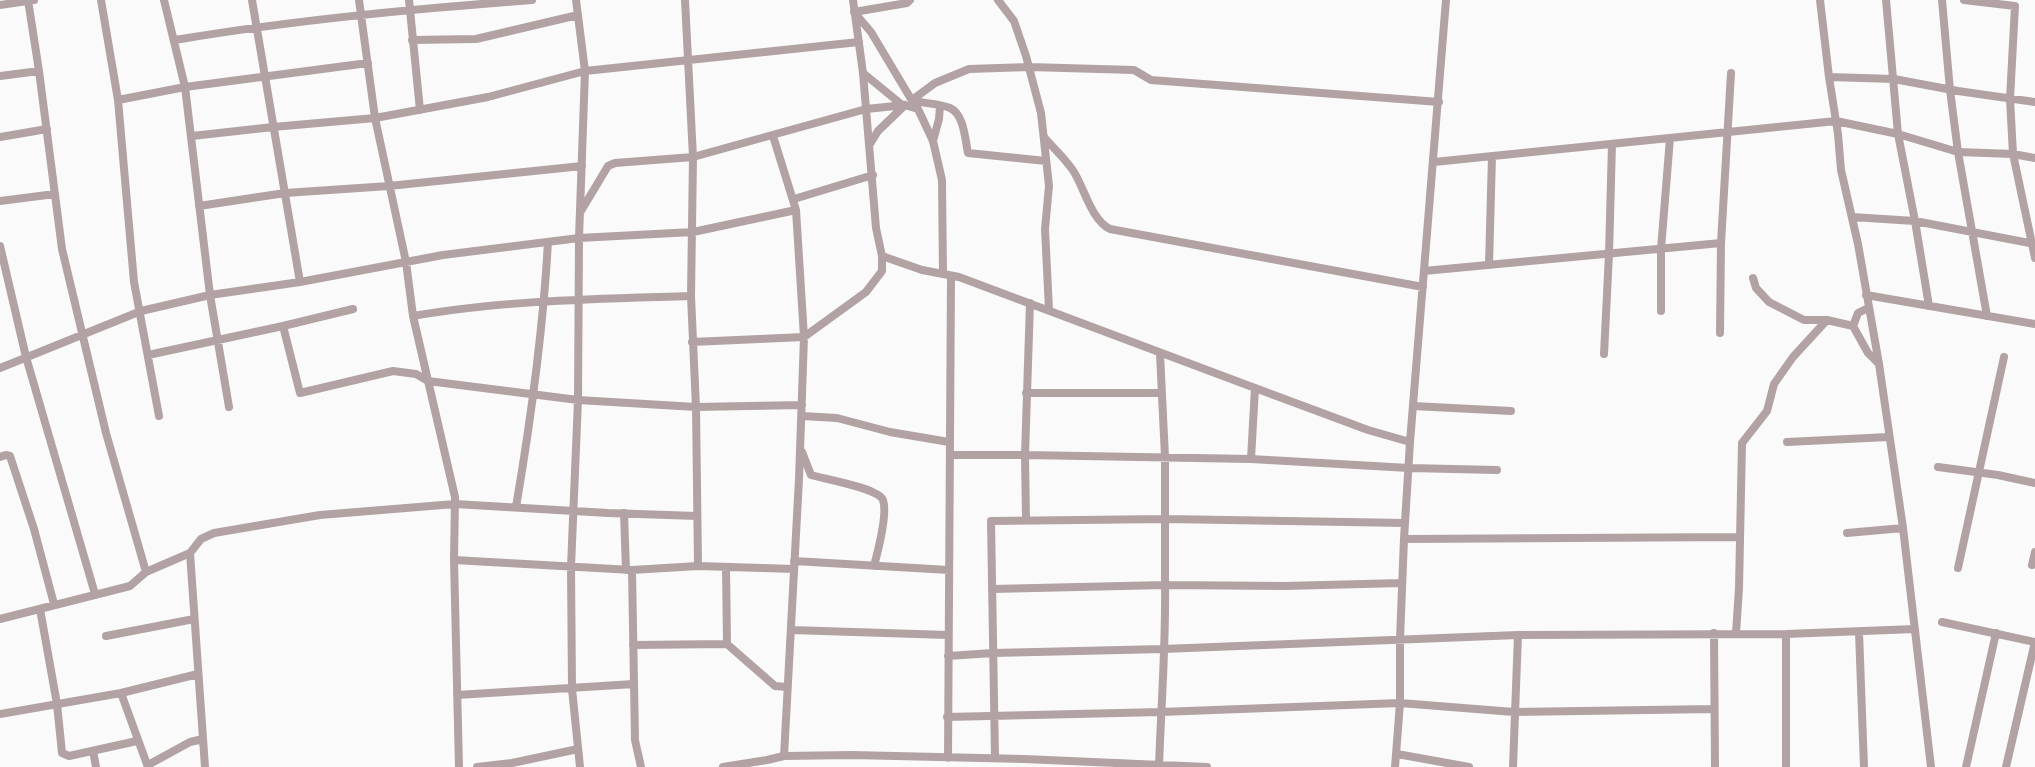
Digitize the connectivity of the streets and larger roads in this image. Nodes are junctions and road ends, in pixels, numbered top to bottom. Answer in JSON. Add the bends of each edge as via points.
{"nodes":[{"id":1,"x":28,"y":0,"type":"edge"},
{"id":2,"x":34,"y":0,"type":"edge"},
{"id":3,"x":101,"y":0,"type":"edge"},
{"id":4,"x":164,"y":0,"type":"edge"},
{"id":5,"x":252,"y":0,"type":"edge"},
{"id":6,"x":359,"y":0,"type":"edge"},
{"id":7,"x":532,"y":0,"type":"edge"},
{"id":8,"x":576,"y":0,"type":"edge"},
{"id":9,"x":685,"y":0,"type":"edge"},
{"id":10,"x":853,"y":0,"type":"edge"},
{"id":11,"x":910,"y":0,"type":"edge"},
{"id":12,"x":999,"y":0,"type":"edge"},
{"id":13,"x":1446,"y":0,"type":"edge"},
{"id":14,"x":1820,"y":0,"type":"edge"},
{"id":15,"x":1886,"y":0,"type":"edge"},
{"id":16,"x":1942,"y":0,"type":"edge"},
{"id":17,"x":1965,"y":0,"type":"edge"},
{"id":18,"x":2004,"y":3,"type":"edge"},
{"id":19,"x":410,"y":4,"type":"edge"},
{"id":20,"x":880,"y":4,"type":"edge"},
{"id":21,"x":0,"y":5,"type":"edge"},
{"id":22,"x":854,"y":12,"type":"junction"},
{"id":23,"x":361,"y":15,"type":"junction"},
{"id":24,"x":578,"y":15,"type":"junction"},
{"id":25,"x":256,"y":27,"type":"junction"},
{"id":26,"x":176,"y":40,"type":"junction"},
{"id":27,"x":412,"y":40,"type":"junction"},
{"id":28,"x":859,"y":43,"type":"junction"},
{"id":29,"x":688,"y":59,"type":"junction"},
{"id":30,"x":368,"y":63,"type":"junction"},
{"id":31,"x":1029,"y":67,"type":"junction"},
{"id":32,"x":39,"y":71,"type":"junction"},
{"id":33,"x":585,"y":71,"type":"junction"},
{"id":34,"x":1731,"y":73,"type":"dead end"},
{"id":35,"x":863,"y":74,"type":"junction"},
{"id":36,"x":0,"y":76,"type":"edge"},
{"id":37,"x":1829,"y":77,"type":"junction"},
{"id":38,"x":264,"y":78,"type":"junction"},
{"id":39,"x":1894,"y":79,"type":"junction"},
{"id":40,"x":185,"y":87,"type":"junction"},
{"id":41,"x":1950,"y":90,"type":"junction"},
{"id":42,"x":2010,"y":99,"type":"junction"},
{"id":43,"x":118,"y":100,"type":"junction"},
{"id":44,"x":909,"y":102,"type":"junction"},
{"id":45,"x":1439,"y":102,"type":"junction"},
{"id":46,"x":2035,"y":102,"type":"edge"},
{"id":47,"x":940,"y":106,"type":"junction"},
{"id":48,"x":866,"y":109,"type":"junction"},
{"id":49,"x":420,"y":110,"type":"junction"},
{"id":50,"x":375,"y":118,"type":"junction"},
{"id":51,"x":1836,"y":121,"type":"junction"},
{"id":52,"x":273,"y":127,"type":"junction"},
{"id":53,"x":47,"y":130,"type":"junction"},
{"id":54,"x":1728,"y":132,"type":"junction"},
{"id":55,"x":1898,"y":134,"type":"junction"},
{"id":56,"x":191,"y":136,"type":"junction"},
{"id":57,"x":773,"y":136,"type":"junction"},
{"id":58,"x":0,"y":137,"type":"edge"},
{"id":59,"x":1044,"y":137,"type":"junction"},
{"id":60,"x":1670,"y":138,"type":"junction"},
{"id":61,"x":933,"y":141,"type":"junction"},
{"id":62,"x":870,"y":144,"type":"junction"},
{"id":63,"x":1612,"y":144,"type":"junction"},
{"id":64,"x":1958,"y":152,"type":"junction"},
{"id":65,"x":2013,"y":154,"type":"junction"},
{"id":66,"x":1492,"y":156,"type":"junction"},
{"id":67,"x":693,"y":157,"type":"junction"},
{"id":68,"x":2035,"y":158,"type":"edge"},
{"id":69,"x":1046,"y":161,"type":"junction"},
{"id":70,"x":1434,"y":162,"type":"junction"},
{"id":71,"x":582,"y":166,"type":"junction"},
{"id":72,"x":873,"y":175,"type":"junction"},
{"id":73,"x":389,"y":186,"type":"junction"},
{"id":74,"x":285,"y":193,"type":"junction"},
{"id":75,"x":55,"y":194,"type":"junction"},
{"id":76,"x":794,"y":199,"type":"junction"},
{"id":77,"x":0,"y":201,"type":"edge"},
{"id":78,"x":199,"y":206,"type":"junction"},
{"id":79,"x":796,"y":210,"type":"junction"},
{"id":80,"x":580,"y":212,"type":"junction"},
{"id":81,"x":1852,"y":217,"type":"junction"},
{"id":82,"x":1915,"y":221,"type":"junction"},
{"id":83,"x":693,"y":232,"type":"junction"},
{"id":84,"x":1972,"y":232,"type":"junction"},
{"id":85,"x":579,"y":238,"type":"junction"},
{"id":86,"x":548,"y":242,"type":"junction"},
{"id":87,"x":1721,"y":243,"type":"junction"},
{"id":88,"x":2034,"y":244,"type":"edge"},
{"id":89,"x":0,"y":246,"type":"edge"},
{"id":90,"x":1661,"y":248,"type":"junction"},
{"id":91,"x":1609,"y":254,"type":"junction"},
{"id":92,"x":882,"y":256,"type":"junction"},
{"id":93,"x":2035,"y":258,"type":"edge"},
{"id":94,"x":406,"y":262,"type":"junction"},
{"id":95,"x":1489,"y":265,"type":"junction"},
{"id":96,"x":1424,"y":271,"type":"junction"},
{"id":97,"x":947,"y":275,"type":"junction"},
{"id":98,"x":1753,"y":278,"type":"dead end"},
{"id":99,"x":300,"y":282,"type":"junction"},
{"id":100,"x":1423,"y":287,"type":"junction"},
{"id":101,"x":210,"y":295,"type":"junction"},
{"id":102,"x":1866,"y":295,"type":"junction"},
{"id":103,"x":691,"y":296,"type":"junction"},
{"id":104,"x":578,"y":300,"type":"junction"},
{"id":105,"x":544,"y":302,"type":"junction"},
{"id":106,"x":1030,"y":303,"type":"junction"},
{"id":107,"x":1928,"y":306,"type":"junction"},
{"id":108,"x":1868,"y":308,"type":"junction"},
{"id":109,"x":353,"y":309,"type":"dead end"},
{"id":110,"x":1048,"y":310,"type":"junction"},
{"id":111,"x":1661,"y":311,"type":"dead end"},
{"id":112,"x":141,"y":312,"type":"junction"},
{"id":113,"x":413,"y":316,"type":"junction"},
{"id":114,"x":1987,"y":316,"type":"junction"},
{"id":115,"x":1826,"y":320,"type":"junction"},
{"id":116,"x":2035,"y":324,"type":"edge"},
{"id":117,"x":282,"y":326,"type":"junction"},
{"id":118,"x":1853,"y":326,"type":"junction"},
{"id":119,"x":1720,"y":333,"type":"dead end"},
{"id":120,"x":81,"y":334,"type":"junction"},
{"id":121,"x":804,"y":337,"type":"junction"},
{"id":122,"x":217,"y":340,"type":"junction"},
{"id":123,"x":692,"y":342,"type":"junction"},
{"id":124,"x":1160,"y":354,"type":"junction"},
{"id":125,"x":1604,"y":354,"type":"dead end"},
{"id":126,"x":148,"y":355,"type":"junction"},
{"id":127,"x":2004,"y":357,"type":"dead end"},
{"id":128,"x":26,"y":358,"type":"junction"},
{"id":129,"x":1879,"y":364,"type":"junction"},
{"id":130,"x":0,"y":368,"type":"edge"},
{"id":131,"x":428,"y":380,"type":"junction"},
{"id":132,"x":1255,"y":388,"type":"junction"},
{"id":133,"x":1026,"y":393,"type":"junction"},
{"id":134,"x":1161,"y":393,"type":"junction"},
{"id":135,"x":532,"y":394,"type":"junction"},
{"id":136,"x":578,"y":400,"type":"junction"},
{"id":137,"x":802,"y":405,"type":"junction"},
{"id":138,"x":1413,"y":406,"type":"junction"},
{"id":139,"x":229,"y":407,"type":"dead end"},
{"id":140,"x":696,"y":407,"type":"junction"},
{"id":141,"x":1511,"y":411,"type":"dead end"},
{"id":142,"x":159,"y":416,"type":"dead end"},
{"id":143,"x":802,"y":416,"type":"junction"},
{"id":144,"x":1888,"y":437,"type":"junction"},
{"id":145,"x":950,"y":442,"type":"junction"},
{"id":146,"x":1410,"y":442,"type":"junction"},
{"id":147,"x":1787,"y":442,"type":"dead end"},
{"id":148,"x":800,"y":449,"type":"junction"},
{"id":149,"x":1025,"y":454,"type":"junction"},
{"id":150,"x":950,"y":455,"type":"junction"},
{"id":151,"x":0,"y":457,"type":"edge"},
{"id":152,"x":1165,"y":457,"type":"junction"},
{"id":153,"x":1251,"y":459,"type":"junction"},
{"id":154,"x":1938,"y":467,"type":"dead end"},
{"id":155,"x":1409,"y":468,"type":"junction"},
{"id":156,"x":1497,"y":470,"type":"dead end"},
{"id":157,"x":1979,"y":473,"type":"junction"},
{"id":158,"x":2035,"y":483,"type":"edge"},
{"id":159,"x":455,"y":504,"type":"junction"},
{"id":160,"x":516,"y":507,"type":"junction"},
{"id":161,"x":574,"y":510,"type":"junction"},
{"id":162,"x":624,"y":513,"type":"junction"},
{"id":163,"x":697,"y":516,"type":"junction"},
{"id":164,"x":1166,"y":519,"type":"junction"},
{"id":165,"x":1026,"y":520,"type":"junction"},
{"id":166,"x":1405,"y":523,"type":"junction"},
{"id":167,"x":1903,"y":528,"type":"junction"},
{"id":168,"x":1847,"y":534,"type":"dead end"},
{"id":169,"x":1740,"y":537,"type":"junction"},
{"id":170,"x":1404,"y":539,"type":"junction"},
{"id":171,"x":2035,"y":552,"type":"edge"},
{"id":172,"x":190,"y":553,"type":"junction"},
{"id":173,"x":454,"y":560,"type":"junction"},
{"id":174,"x":794,"y":565,"type":"junction"},
{"id":175,"x":2032,"y":565,"type":"dead end"},
{"id":176,"x":698,"y":566,"type":"junction"},
{"id":177,"x":874,"y":566,"type":"junction"},
{"id":178,"x":571,"y":567,"type":"junction"},
{"id":179,"x":726,"y":567,"type":"junction"},
{"id":180,"x":1958,"y":568,"type":"dead end"},
{"id":181,"x":629,"y":570,"type":"junction"},
{"id":182,"x":949,"y":570,"type":"junction"},
{"id":183,"x":146,"y":572,"type":"junction"},
{"id":184,"x":1402,"y":583,"type":"junction"},
{"id":185,"x":1166,"y":585,"type":"junction"},
{"id":186,"x":992,"y":589,"type":"junction"},
{"id":187,"x":95,"y":594,"type":"junction"},
{"id":188,"x":54,"y":604,"type":"junction"},
{"id":189,"x":40,"y":609,"type":"junction"},
{"id":190,"x":0,"y":619,"type":"edge"},
{"id":191,"x":194,"y":619,"type":"junction"},
{"id":192,"x":1942,"y":622,"type":"dead end"},
{"id":193,"x":1915,"y":629,"type":"junction"},
{"id":194,"x":791,"y":630,"type":"junction"},
{"id":195,"x":1858,"y":632,"type":"junction"},
{"id":196,"x":1714,"y":633,"type":"junction"},
{"id":197,"x":1996,"y":633,"type":"junction"},
{"id":198,"x":1736,"y":634,"type":"junction"},
{"id":199,"x":1786,"y":634,"type":"junction"},
{"id":200,"x":948,"y":635,"type":"junction"},
{"id":201,"x":1518,"y":635,"type":"junction"},
{"id":202,"x":106,"y":636,"type":"dead end"},
{"id":203,"x":1400,"y":639,"type":"junction"},
{"id":204,"x":2035,"y":642,"type":"edge"},
{"id":205,"x":727,"y":644,"type":"junction"},
{"id":206,"x":633,"y":645,"type":"junction"},
{"id":207,"x":1163,"y":649,"type":"junction"},
{"id":208,"x":993,"y":653,"type":"junction"},
{"id":209,"x":948,"y":656,"type":"junction"},
{"id":210,"x":198,"y":674,"type":"junction"},
{"id":211,"x":634,"y":684,"type":"junction"},
{"id":212,"x":787,"y":687,"type":"junction"},
{"id":213,"x":572,"y":689,"type":"junction"},
{"id":214,"x":121,"y":693,"type":"junction"},
{"id":215,"x":457,"y":695,"type":"junction"},
{"id":216,"x":1399,"y":703,"type":"junction"},
{"id":217,"x":57,"y":704,"type":"junction"},
{"id":218,"x":1714,"y":709,"type":"junction"},
{"id":219,"x":1161,"y":712,"type":"junction"},
{"id":220,"x":1514,"y":712,"type":"junction"},
{"id":221,"x":0,"y":714,"type":"edge"},
{"id":222,"x":947,"y":716,"type":"junction"},
{"id":223,"x":994,"y":716,"type":"junction"},
{"id":224,"x":203,"y":739,"type":"junction"},
{"id":225,"x":137,"y":741,"type":"junction"},
{"id":226,"x":578,"y":749,"type":"junction"},
{"id":227,"x":93,"y":751,"type":"junction"},
{"id":228,"x":1397,"y":754,"type":"junction"},
{"id":229,"x":852,"y":755,"type":"junction"},
{"id":230,"x":784,"y":756,"type":"junction"},
{"id":231,"x":948,"y":758,"type":"junction"},
{"id":232,"x":995,"y":758,"type":"junction"},
{"id":233,"x":968,"y":763,"type":"edge"},
{"id":234,"x":1025,"y":763,"type":"edge"},
{"id":235,"x":769,"y":764,"type":"edge"},
{"id":236,"x":148,"y":766,"type":"edge"},
{"id":237,"x":1159,"y":766,"type":"edge"},
{"id":238,"x":96,"y":767,"type":"edge"},
{"id":239,"x":205,"y":767,"type":"edge"},
{"id":240,"x":459,"y":767,"type":"edge"},
{"id":241,"x":477,"y":767,"type":"edge"},
{"id":242,"x":580,"y":767,"type":"edge"},
{"id":243,"x":641,"y":767,"type":"edge"},
{"id":244,"x":723,"y":767,"type":"edge"},
{"id":245,"x":857,"y":767,"type":"edge"},
{"id":246,"x":1207,"y":767,"type":"edge"},
{"id":247,"x":1395,"y":767,"type":"edge"},
{"id":248,"x":1469,"y":767,"type":"edge"},
{"id":249,"x":1513,"y":767,"type":"edge"},
{"id":250,"x":1715,"y":767,"type":"edge"},
{"id":251,"x":1786,"y":767,"type":"edge"},
{"id":252,"x":1864,"y":767,"type":"edge"},
{"id":253,"x":1931,"y":767,"type":"edge"},
{"id":254,"x":1966,"y":767,"type":"edge"},
{"id":255,"x":2006,"y":767,"type":"edge"}],
"edges":[{"from":1,"to":2,"type":"street"},
{"from":1,"to":21,"type":"street"},
{"from":1,"to":32,"type":"street"},
{"from":3,"to":43,"type":"street"},
{"from":4,"to":26,"type":"street"},
{"from":5,"to":25,"type":"street"},
{"from":6,"to":23,"type":"street"},
{"from":7,"to":19,"type":"street"},
{"from":8,"to":24,"type":"street"},
{"from":9,"to":29,"type":"street"},
{"from":10,"to":22,"type":"street"},
{"from":11,"to":20,"type":"street"},
{"from":12,"to":31,"type":"street","via":[[1014,21]]},
{"from":13,"to":45,"type":"street"},
{"from":14,"to":37,"type":"street"},
{"from":15,"to":39,"type":"street"},
{"from":16,"to":41,"type":"street"},
{"from":17,"to":18,"type":"street"},
{"from":18,"to":42,"type":"street","via":[[2015,6]]},
{"from":19,"to":23,"type":"street"},
{"from":19,"to":27,"type":"street"},
{"from":20,"to":22,"type":"street"},
{"from":22,"to":28,"type":"street"},
{"from":22,"to":44,"type":"street","via":[[871,33]]},
{"from":23,"to":25,"type":"street"},
{"from":23,"to":30,"type":"street"},
{"from":24,"to":27,"type":"street","via":[[476,39]]},
{"from":24,"to":33,"type":"street"},
{"from":25,"to":26,"type":"street"},
{"from":25,"to":38,"type":"street"},
{"from":26,"to":40,"type":"street"},
{"from":27,"to":49,"type":"street"},
{"from":28,"to":29,"type":"street"},
{"from":28,"to":35,"type":"street"},
{"from":29,"to":33,"type":"street"},
{"from":29,"to":67,"type":"street"},
{"from":30,"to":38,"type":"street"},
{"from":30,"to":50,"type":"street"},
{"from":31,"to":44,"type":"street","via":[[969,69],[935,83]]},
{"from":31,"to":45,"type":"street","via":[[1134,70],[1151,80]]},
{"from":31,"to":59,"type":"street"},
{"from":32,"to":36,"type":"street"},
{"from":32,"to":53,"type":"street"},
{"from":33,"to":49,"type":"street"},
{"from":33,"to":71,"type":"street"},
{"from":34,"to":54,"type":"street"},
{"from":35,"to":44,"type":"street","via":[[901,104]]},
{"from":35,"to":48,"type":"street"},
{"from":37,"to":39,"type":"street"},
{"from":37,"to":51,"type":"street"},
{"from":38,"to":40,"type":"street"},
{"from":38,"to":52,"type":"street"},
{"from":39,"to":41,"type":"street"},
{"from":39,"to":55,"type":"street"},
{"from":40,"to":43,"type":"street"},
{"from":40,"to":56,"type":"street"},
{"from":41,"to":42,"type":"street"},
{"from":41,"to":64,"type":"street"},
{"from":42,"to":46,"type":"street"},
{"from":42,"to":65,"type":"street"},
{"from":43,"to":112,"type":"street","via":[[134,282]]},
{"from":44,"to":47,"type":"street"},
{"from":44,"to":48,"type":"street"},
{"from":44,"to":61,"type":"street","via":[[918,109]]},
{"from":44,"to":62,"type":"street"},
{"from":45,"to":70,"type":"street"},
{"from":47,"to":61,"type":"street"},
{"from":47,"to":69,"type":"street","via":[[952,108],[960,117],[968,153]]},
{"from":48,"to":57,"type":"street"},
{"from":48,"to":62,"type":"street"},
{"from":49,"to":50,"type":"street"},
{"from":50,"to":52,"type":"street"},
{"from":50,"to":73,"type":"street"},
{"from":51,"to":54,"type":"street"},
{"from":51,"to":55,"type":"street"},
{"from":51,"to":81,"type":"street"},
{"from":52,"to":56,"type":"street"},
{"from":52,"to":74,"type":"street"},
{"from":53,"to":58,"type":"street"},
{"from":53,"to":75,"type":"street"},
{"from":54,"to":60,"type":"street"},
{"from":54,"to":87,"type":"street"},
{"from":55,"to":64,"type":"street"},
{"from":55,"to":82,"type":"street"},
{"from":56,"to":78,"type":"street"},
{"from":57,"to":67,"type":"street"},
{"from":57,"to":76,"type":"street"},
{"from":59,"to":69,"type":"street"},
{"from":59,"to":100,"type":"street","via":[[1073,170],[1094,212],[1110,229]]},
{"from":60,"to":63,"type":"street"},
{"from":60,"to":90,"type":"street"},
{"from":61,"to":97,"type":"street","via":[[942,180]]},
{"from":62,"to":72,"type":"street"},
{"from":63,"to":66,"type":"street"},
{"from":63,"to":91,"type":"street"},
{"from":64,"to":65,"type":"street"},
{"from":64,"to":84,"type":"street"},
{"from":65,"to":68,"type":"street"},
{"from":65,"to":88,"type":"street"},
{"from":66,"to":70,"type":"street"},
{"from":66,"to":95,"type":"street"},
{"from":67,"to":80,"type":"street","via":[[608,166]]},
{"from":67,"to":83,"type":"street"},
{"from":69,"to":110,"type":"street"},
{"from":70,"to":96,"type":"street"},
{"from":71,"to":73,"type":"street"},
{"from":71,"to":80,"type":"street"},
{"from":72,"to":76,"type":"street"},
{"from":72,"to":92,"type":"street"},
{"from":73,"to":74,"type":"street"},
{"from":73,"to":94,"type":"street"},
{"from":74,"to":78,"type":"street"},
{"from":74,"to":99,"type":"street"},
{"from":75,"to":77,"type":"street"},
{"from":75,"to":120,"type":"street"},
{"from":76,"to":79,"type":"street"},
{"from":78,"to":101,"type":"street"},
{"from":79,"to":83,"type":"street"},
{"from":79,"to":121,"type":"street"},
{"from":80,"to":85,"type":"street"},
{"from":81,"to":82,"type":"street"},
{"from":81,"to":102,"type":"street"},
{"from":82,"to":84,"type":"street"},
{"from":82,"to":107,"type":"street"},
{"from":83,"to":85,"type":"street"},
{"from":83,"to":103,"type":"street"},
{"from":84,"to":88,"type":"street"},
{"from":84,"to":114,"type":"street"},
{"from":85,"to":86,"type":"street"},
{"from":85,"to":104,"type":"street"},
{"from":86,"to":94,"type":"street"},
{"from":86,"to":105,"type":"street"},
{"from":87,"to":90,"type":"street"},
{"from":87,"to":119,"type":"street"},
{"from":88,"to":93,"type":"street"},
{"from":89,"to":128,"type":"street"},
{"from":90,"to":91,"type":"street"},
{"from":90,"to":111,"type":"street"},
{"from":91,"to":95,"type":"street"},
{"from":91,"to":125,"type":"street"},
{"from":92,"to":97,"type":"street"},
{"from":92,"to":121,"type":"street","via":[[881,271],[866,292]]},
{"from":94,"to":99,"type":"street"},
{"from":94,"to":113,"type":"street"},
{"from":95,"to":96,"type":"street"},
{"from":96,"to":100,"type":"street"},
{"from":97,"to":106,"type":"street"},
{"from":97,"to":145,"type":"street"},
{"from":98,"to":115,"type":"street","via":[[1769,302],[1804,320]]},
{"from":99,"to":101,"type":"street"},
{"from":100,"to":138,"type":"street"},
{"from":101,"to":112,"type":"street"},
{"from":101,"to":122,"type":"street"},
{"from":102,"to":107,"type":"street"},
{"from":102,"to":108,"type":"street"},
{"from":103,"to":104,"type":"street"},
{"from":103,"to":123,"type":"street"},
{"from":104,"to":105,"type":"street"},
{"from":104,"to":136,"type":"street"},
{"from":105,"to":113,"type":"street","via":[[463,307]]},
{"from":105,"to":135,"type":"street"},
{"from":106,"to":110,"type":"street"},
{"from":106,"to":133,"type":"street"},
{"from":107,"to":114,"type":"street"},
{"from":108,"to":118,"type":"street","via":[[1858,313]]},
{"from":108,"to":129,"type":"street"},
{"from":109,"to":117,"type":"street"},
{"from":110,"to":124,"type":"street"},
{"from":112,"to":120,"type":"street"},
{"from":112,"to":126,"type":"street"},
{"from":113,"to":131,"type":"street"},
{"from":114,"to":116,"type":"street"},
{"from":115,"to":118,"type":"street"},
{"from":115,"to":169,"type":"street","via":[[1774,384],[1767,411],[1742,443]]},
{"from":117,"to":122,"type":"street"},
{"from":117,"to":131,"type":"street","via":[[300,393],[393,371]]},
{"from":118,"to":129,"type":"street"},
{"from":120,"to":128,"type":"street"},
{"from":120,"to":183,"type":"street"},
{"from":121,"to":123,"type":"street"},
{"from":121,"to":137,"type":"street"},
{"from":122,"to":126,"type":"street"},
{"from":122,"to":139,"type":"street"},
{"from":123,"to":140,"type":"street"},
{"from":124,"to":132,"type":"street"},
{"from":124,"to":134,"type":"street"},
{"from":126,"to":142,"type":"street"},
{"from":127,"to":157,"type":"street"},
{"from":128,"to":130,"type":"street"},
{"from":128,"to":187,"type":"street"},
{"from":129,"to":144,"type":"street"},
{"from":131,"to":135,"type":"street"},
{"from":131,"to":159,"type":"street"},
{"from":132,"to":146,"type":"street"},
{"from":132,"to":153,"type":"street"},
{"from":133,"to":134,"type":"street"},
{"from":133,"to":149,"type":"street"},
{"from":134,"to":152,"type":"street"},
{"from":135,"to":136,"type":"street"},
{"from":135,"to":160,"type":"street"},
{"from":136,"to":140,"type":"street"},
{"from":136,"to":161,"type":"street"},
{"from":137,"to":140,"type":"street"},
{"from":137,"to":143,"type":"street"},
{"from":138,"to":141,"type":"street"},
{"from":138,"to":146,"type":"street"},
{"from":140,"to":163,"type":"street"},
{"from":143,"to":145,"type":"street","via":[[837,418]]},
{"from":143,"to":148,"type":"street"},
{"from":144,"to":147,"type":"street"},
{"from":144,"to":167,"type":"street"},
{"from":145,"to":150,"type":"street"},
{"from":146,"to":155,"type":"street"},
{"from":148,"to":174,"type":"street"},
{"from":148,"to":177,"type":"street","via":[[811,475],[883,499]]},
{"from":149,"to":150,"type":"street"},
{"from":149,"to":152,"type":"street"},
{"from":149,"to":165,"type":"street"},
{"from":150,"to":182,"type":"street"},
{"from":151,"to":188,"type":"street","via":[[10,456]]},
{"from":152,"to":153,"type":"street"},
{"from":152,"to":164,"type":"street"},
{"from":153,"to":155,"type":"street"},
{"from":154,"to":157,"type":"street"},
{"from":155,"to":156,"type":"street"},
{"from":155,"to":166,"type":"street"},
{"from":157,"to":158,"type":"street"},
{"from":157,"to":180,"type":"street"},
{"from":159,"to":160,"type":"street"},
{"from":159,"to":172,"type":"street","via":[[320,515],[214,533],[201,539]]},
{"from":159,"to":173,"type":"street"},
{"from":160,"to":161,"type":"street"},
{"from":161,"to":162,"type":"street"},
{"from":161,"to":178,"type":"street"},
{"from":162,"to":163,"type":"street"},
{"from":162,"to":181,"type":"street"},
{"from":163,"to":176,"type":"street"},
{"from":164,"to":165,"type":"street"},
{"from":164,"to":166,"type":"street"},
{"from":164,"to":185,"type":"street"},
{"from":165,"to":186,"type":"street","via":[[991,521]]},
{"from":166,"to":170,"type":"street"},
{"from":167,"to":168,"type":"street"},
{"from":167,"to":193,"type":"street"},
{"from":169,"to":170,"type":"street"},
{"from":169,"to":198,"type":"street"},
{"from":170,"to":184,"type":"street"},
{"from":171,"to":175,"type":"street"},
{"from":172,"to":183,"type":"street"},
{"from":172,"to":191,"type":"street"},
{"from":173,"to":178,"type":"street"},
{"from":173,"to":215,"type":"street"},
{"from":174,"to":177,"type":"street"},
{"from":174,"to":179,"type":"street"},
{"from":174,"to":194,"type":"street"},
{"from":176,"to":179,"type":"street"},
{"from":176,"to":181,"type":"street"},
{"from":177,"to":182,"type":"street"},
{"from":178,"to":181,"type":"street"},
{"from":178,"to":213,"type":"street"},
{"from":179,"to":205,"type":"street"},
{"from":181,"to":206,"type":"street"},
{"from":182,"to":200,"type":"street"},
{"from":183,"to":187,"type":"street","via":[[130,586]]},
{"from":184,"to":185,"type":"street"},
{"from":184,"to":203,"type":"street"},
{"from":185,"to":186,"type":"street"},
{"from":185,"to":207,"type":"street"},
{"from":186,"to":208,"type":"street"},
{"from":187,"to":188,"type":"street"},
{"from":188,"to":189,"type":"street"},
{"from":189,"to":190,"type":"street"},
{"from":189,"to":217,"type":"street"},
{"from":191,"to":202,"type":"street"},
{"from":191,"to":210,"type":"street"},
{"from":192,"to":197,"type":"street"},
{"from":193,"to":195,"type":"street"},
{"from":193,"to":253,"type":"street"},
{"from":194,"to":200,"type":"street"},
{"from":194,"to":212,"type":"street"},
{"from":195,"to":199,"type":"street"},
{"from":195,"to":252,"type":"street"},
{"from":196,"to":198,"type":"street"},
{"from":196,"to":201,"type":"street"},
{"from":196,"to":218,"type":"street"},
{"from":197,"to":204,"type":"street"},
{"from":197,"to":254,"type":"street"},
{"from":198,"to":199,"type":"street"},
{"from":199,"to":251,"type":"street"},
{"from":200,"to":209,"type":"street"},
{"from":201,"to":203,"type":"street"},
{"from":201,"to":220,"type":"street"},
{"from":203,"to":207,"type":"street"},
{"from":203,"to":216,"type":"street"},
{"from":204,"to":255,"type":"street"},
{"from":205,"to":206,"type":"street"},
{"from":205,"to":212,"type":"street","via":[[775,686]]},
{"from":206,"to":211,"type":"street"},
{"from":207,"to":208,"type":"street"},
{"from":207,"to":219,"type":"street"},
{"from":208,"to":209,"type":"street"},
{"from":208,"to":223,"type":"street"},
{"from":209,"to":222,"type":"street"},
{"from":210,"to":214,"type":"street"},
{"from":210,"to":224,"type":"street"},
{"from":211,"to":213,"type":"street"},
{"from":211,"to":243,"type":"street","via":[[635,740]]},
{"from":212,"to":230,"type":"street"},
{"from":213,"to":215,"type":"street"},
{"from":213,"to":226,"type":"street"},
{"from":214,"to":217,"type":"street"},
{"from":214,"to":225,"type":"street"},
{"from":215,"to":240,"type":"street"},
{"from":216,"to":219,"type":"street"},
{"from":216,"to":220,"type":"street"},
{"from":216,"to":228,"type":"street"},
{"from":217,"to":221,"type":"street"},
{"from":217,"to":227,"type":"street","via":[[62,753]]},
{"from":218,"to":220,"type":"street"},
{"from":218,"to":250,"type":"street"},
{"from":219,"to":223,"type":"street"},
{"from":219,"to":237,"type":"street"},
{"from":220,"to":249,"type":"street"},
{"from":222,"to":223,"type":"street"},
{"from":222,"to":231,"type":"street"},
{"from":223,"to":232,"type":"street"},
{"from":224,"to":236,"type":"street"},
{"from":224,"to":239,"type":"street"},
{"from":225,"to":227,"type":"street"},
{"from":225,"to":236,"type":"street"},
{"from":226,"to":241,"type":"street"},
{"from":226,"to":242,"type":"street"},
{"from":227,"to":238,"type":"street"},
{"from":228,"to":247,"type":"street"},
{"from":228,"to":248,"type":"street"},
{"from":229,"to":230,"type":"street"},
{"from":229,"to":231,"type":"street"},
{"from":229,"to":245,"type":"street"},
{"from":230,"to":235,"type":"street"},
{"from":231,"to":233,"type":"street"},
{"from":232,"to":233,"type":"street"},
{"from":232,"to":234,"type":"street"},
{"from":234,"to":237,"type":"street"},
{"from":235,"to":244,"type":"street"},
{"from":237,"to":246,"type":"street"}]}
